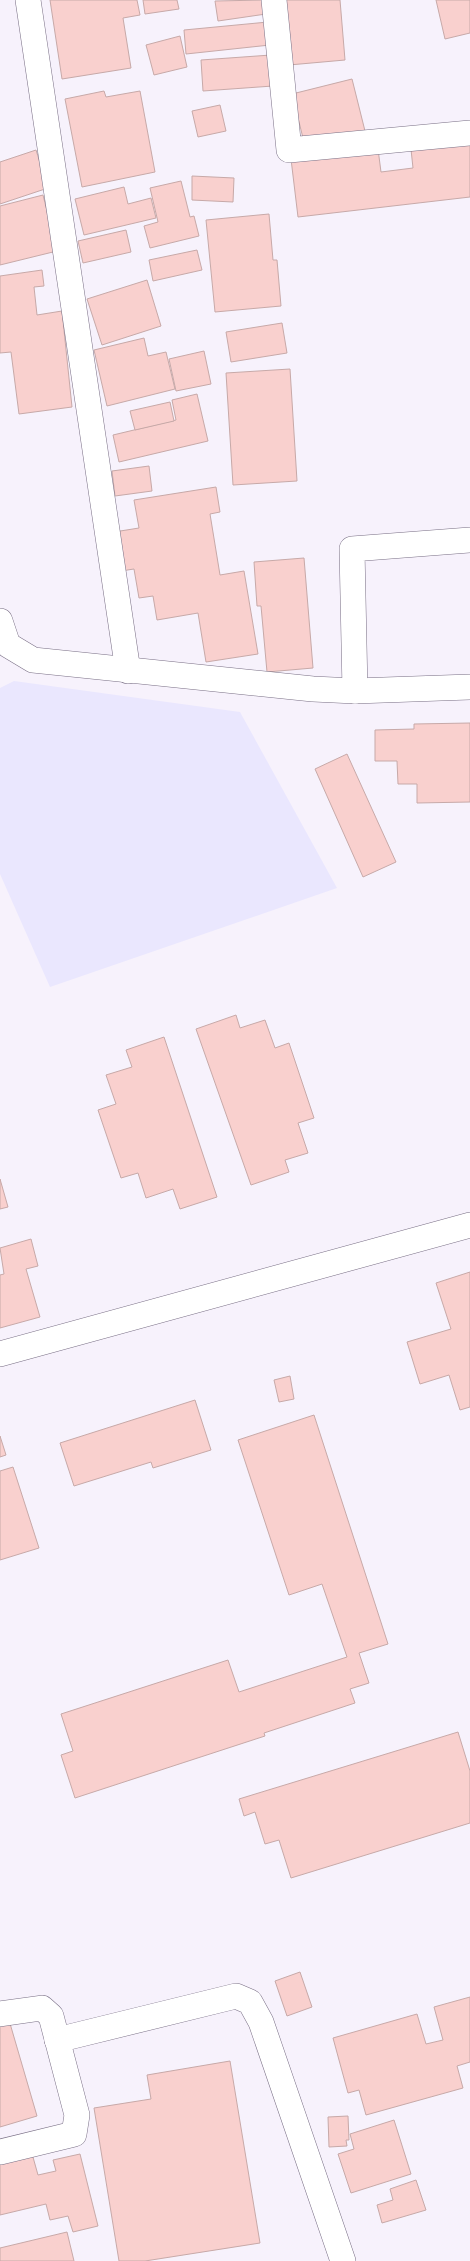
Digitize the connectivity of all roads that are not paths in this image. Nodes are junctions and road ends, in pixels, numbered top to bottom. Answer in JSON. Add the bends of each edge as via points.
{"nodes":[{"id":1,"x":28,"y":0,"type":"edge"},
{"id":2,"x":274,"y":0,"type":"edge"},
{"id":3,"x":470,"y":133,"type":"edge"},
{"id":4,"x":470,"y":540,"type":"edge"},
{"id":5,"x":0,"y":621,"type":"edge"},
{"id":6,"x":128,"y":671,"type":"junction"},
{"id":7,"x":470,"y":687,"type":"edge"},
{"id":8,"x":355,"y":691,"type":"junction"},
{"id":9,"x":470,"y":1225,"type":"edge"},
{"id":10,"x":0,"y":1354,"type":"edge"},
{"id":11,"x":0,"y":2014,"type":"edge"},
{"id":12,"x":57,"y":2040,"type":"junction"},
{"id":13,"x":0,"y":2152,"type":"edge"},
{"id":14,"x":343,"y":2261,"type":"edge"}],
"edges":[{"from":1,"to":6,"type":"street"},
{"from":2,"to":3,"type":"street","via":[[289,150]]},
{"from":4,"to":8,"type":"street","via":[[352,549]]},
{"from":5,"to":6,"type":"street","via":[[8,645],[33,660]]},
{"from":6,"to":8,"type":"street"},
{"from":7,"to":8,"type":"street"},
{"from":9,"to":10,"type":"street"},
{"from":11,"to":12,"type":"street","via":[[42,2008],[51,2016]]},
{"from":12,"to":13,"type":"street","via":[[76,2115],[74,2134]]},
{"from":12,"to":14,"type":"street","via":[[236,1996],[250,2002],[261,2022]]}]}
